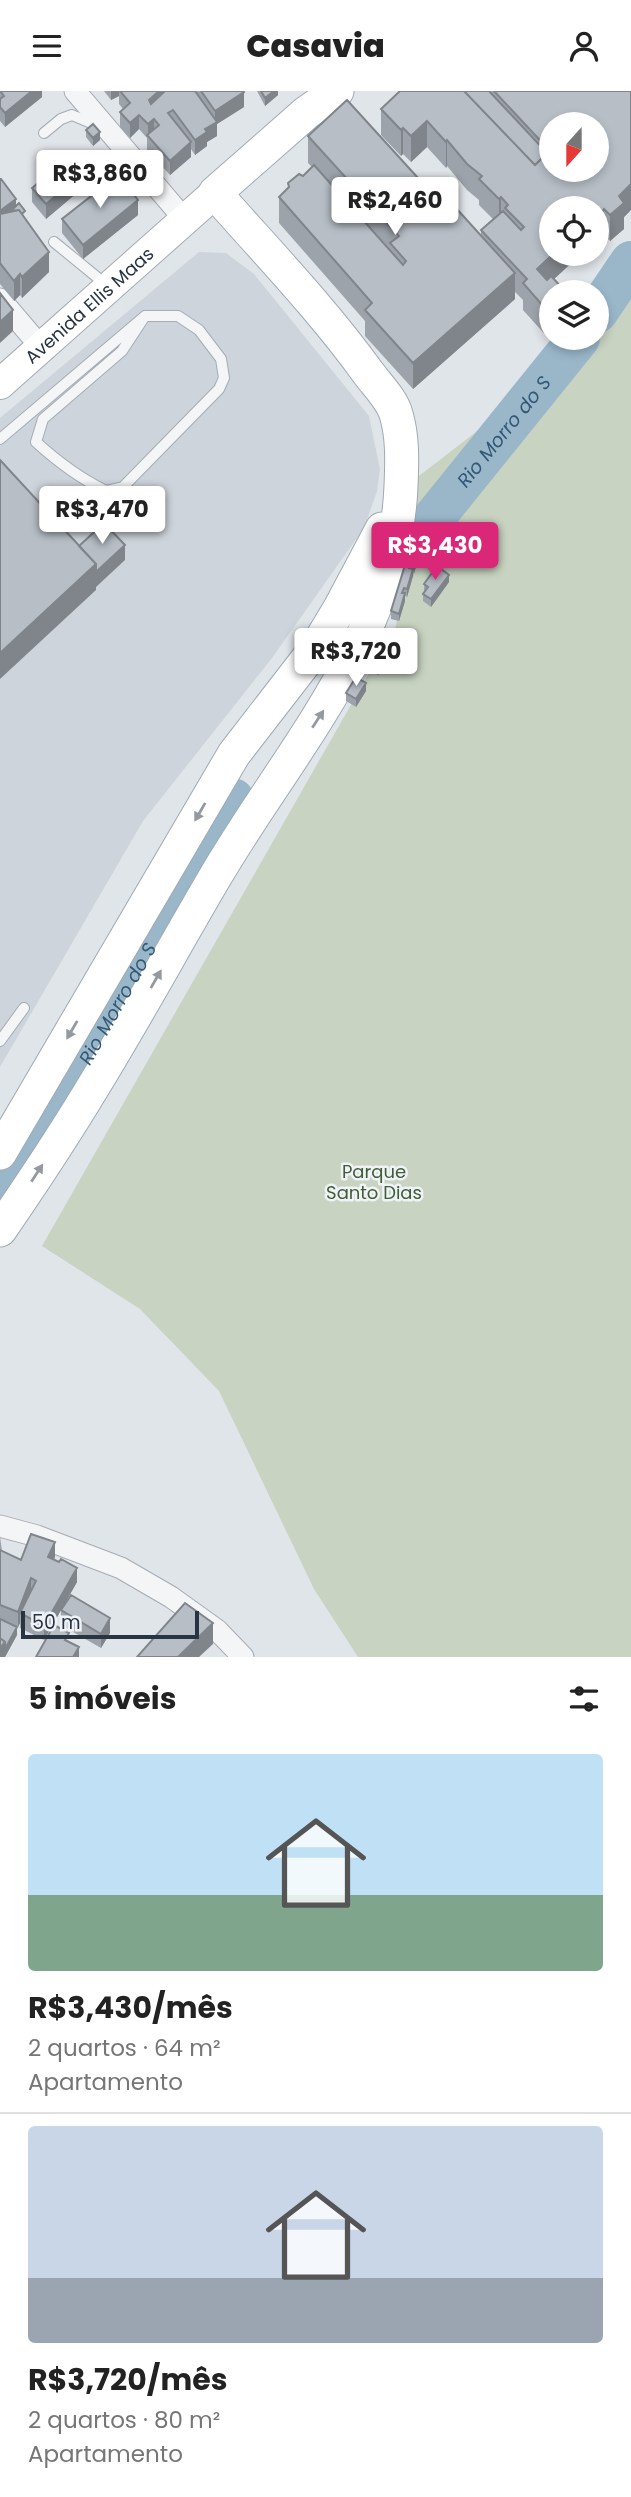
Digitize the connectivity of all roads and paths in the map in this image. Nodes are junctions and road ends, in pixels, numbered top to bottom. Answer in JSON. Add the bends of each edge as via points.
{"nodes":[{"id":1,"x":75,"y":91,"type":"edge"},
{"id":2,"x":337,"y":91,"type":"edge"},
{"id":3,"x":44,"y":133,"type":"dead end"},
{"id":4,"x":90,"y":160,"type":"dead end"},
{"id":5,"x":131,"y":172,"type":"junction"},
{"id":6,"x":113,"y":185,"type":"edge"},
{"id":7,"x":215,"y":193,"type":"junction"},
{"id":8,"x":185,"y":220,"type":"junction"},
{"id":9,"x":54,"y":241,"type":"dead end"},
{"id":10,"x":110,"y":287,"type":"junction"},
{"id":11,"x":0,"y":299,"type":"edge"},
{"id":12,"x":145,"y":316,"type":"junction"},
{"id":13,"x":41,"y":347,"type":"junction"},
{"id":14,"x":0,"y":384,"type":"edge"},
{"id":15,"x":0,"y":439,"type":"edge"},
{"id":16,"x":401,"y":493,"type":"junction"},
{"id":17,"x":234,"y":754,"type":"junction"},
{"id":18,"x":281,"y":776,"type":"junction"},
{"id":19,"x":24,"y":1008,"type":"dead end"},
{"id":20,"x":0,"y":1041,"type":"edge"},
{"id":21,"x":0,"y":1153,"type":"edge"},
{"id":22,"x":0,"y":1230,"type":"edge"},
{"id":23,"x":0,"y":1526,"type":"edge"},
{"id":24,"x":243,"y":1657,"type":"edge"}],
"edges":[{"from":1,"to":5,"type":"street"},
{"from":2,"to":7,"type":"main road","name":"Avenida Ellis Maas"},
{"from":3,"to":5,"type":"lane","via":[[72,115],[91,123]]},
{"from":4,"to":5,"type":"lane","via":[[108,172]]},
{"from":5,"to":6,"type":"lane"},
{"from":5,"to":8,"type":"street"},
{"from":7,"to":8,"type":"main road","name":"Avenida Ellis Maas"},
{"from":7,"to":16,"type":"main road","via":[[362,363],[395,410],[402,452]]},
{"from":8,"to":10,"type":"main road","name":"Avenida Ellis Maas"},
{"from":9,"to":10,"type":"lane"},
{"from":10,"to":13,"type":"main road","name":"Avenida Ellis Maas"},
{"from":11,"to":13,"type":"street"},
{"from":12,"to":12,"type":"lane","via":[[122,351],[43,419],[39,428],[36,442],[83,480],[106,491],[123,487],[219,389],[224,378],[221,359],[200,330],[178,316]]},
{"from":12,"to":15,"type":"lane"},
{"from":13,"to":14,"type":"main road","name":"Avenida Ellis Maas"},
{"from":16,"to":17,"type":"main road","via":[[316,648]]},
{"from":18,"to":16,"type":"main road","one_way":true,"via":[[359,645],[387,567]]},
{"from":17,"to":18,"type":"main road","via":[[258,759]]},
{"from":17,"to":21,"type":"main road","one_way":true},
{"from":22,"to":18,"type":"main road","one_way":true,"via":[[96,1083],[217,873]]},
{"from":19,"to":20,"type":"lane"},
{"from":23,"to":24,"type":"street","via":[[121,1568],[217,1630]]}]}
